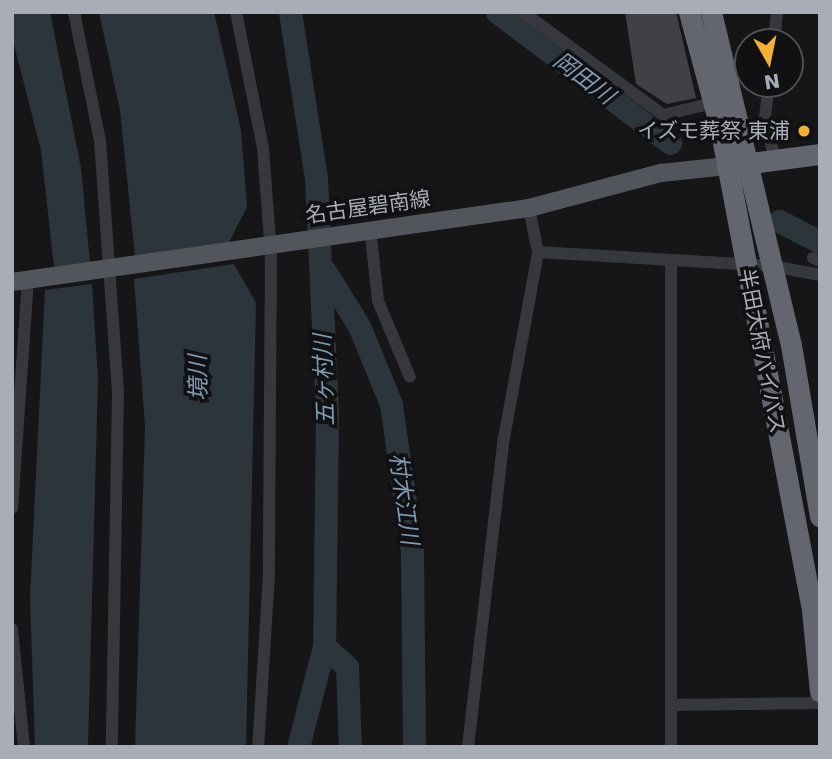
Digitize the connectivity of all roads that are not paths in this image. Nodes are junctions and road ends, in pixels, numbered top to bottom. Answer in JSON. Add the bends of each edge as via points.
{"nodes":[{"id":1,"x":74,"y":12,"type":"edge"},
{"id":2,"x":236,"y":12,"type":"edge"},
{"id":3,"x":523,"y":12,"type":"edge"},
{"id":4,"x":689,"y":12,"type":"edge"},
{"id":5,"x":711,"y":12,"type":"edge"},
{"id":6,"x":767,"y":98,"type":"edge"},
{"id":7,"x":722,"y":101,"type":"junction"},
{"id":8,"x":820,"y":154,"type":"edge"},
{"id":9,"x":775,"y":160,"type":"junction"},
{"id":10,"x":738,"y":165,"type":"junction"},
{"id":11,"x":529,"y":208,"type":"junction"},
{"id":12,"x":370,"y":228,"type":"junction"},
{"id":13,"x":271,"y":243,"type":"junction"},
{"id":14,"x":538,"y":252,"type":"junction"},
{"id":15,"x":671,"y":261,"type":"junction"},
{"id":16,"x":746,"y":264,"type":"junction"},
{"id":17,"x":772,"y":265,"type":"junction"},
{"id":18,"x":107,"y":267,"type":"junction"},
{"id":19,"x":820,"y":275,"type":"edge"},
{"id":20,"x":25,"y":280,"type":"edge"},
{"id":21,"x":410,"y":377,"type":"dead end"},
{"id":22,"x":12,"y":508,"type":"edge"},
{"id":23,"x":820,"y":517,"type":"edge"},
{"id":24,"x":12,"y":629,"type":"edge"},
{"id":25,"x":820,"y":692,"type":"edge"},
{"id":26,"x":820,"y":703,"type":"edge"},
{"id":27,"x":671,"y":705,"type":"junction"},
{"id":28,"x":24,"y":747,"type":"edge"},
{"id":29,"x":112,"y":747,"type":"edge"},
{"id":30,"x":258,"y":747,"type":"edge"},
{"id":31,"x":468,"y":747,"type":"edge"},
{"id":32,"x":671,"y":747,"type":"edge"}],
"edges":[{"from":1,"to":18,"type":"street","via":[[100,141]]},
{"from":2,"to":13,"type":"street","via":[[263,148]]},
{"from":3,"to":7,"type":"street","via":[[663,115]]},
{"from":4,"to":7,"type":"highway","name":"半田大府パイパス"},
{"from":5,"to":7,"type":"highway","name":"半田大府パイパス"},
{"from":6,"to":9,"type":"street","via":[[765,118]]},
{"from":7,"to":10,"type":"highway","name":"半田大府パイパス"},
{"from":8,"to":9,"type":"highway"},
{"from":9,"to":10,"type":"highway"},
{"from":10,"to":11,"type":"main road","name":"名古屋碧南線","via":[[661,173]]},
{"from":10,"to":16,"type":"highway","name":"半田大府パイパス"},
{"from":10,"to":17,"type":"highway","name":"半田大府パイパス"},
{"from":11,"to":12,"type":"main road","name":"名古屋碧南線"},
{"from":11,"to":14,"type":"street"},
{"from":12,"to":13,"type":"main road","name":"名古屋碧南線"},
{"from":12,"to":21,"type":"street","via":[[378,301]]},
{"from":13,"to":18,"type":"main road","name":"名古屋碧南線"},
{"from":13,"to":30,"type":"street","via":[[269,574]]},
{"from":14,"to":15,"type":"street"},
{"from":14,"to":31,"type":"street","via":[[504,438]]},
{"from":15,"to":16,"type":"street"},
{"from":15,"to":27,"type":"street"},
{"from":16,"to":17,"type":"street"},
{"from":16,"to":25,"type":"highway","name":"半田大府パイパス","via":[[811,610]]},
{"from":17,"to":19,"type":"street"},
{"from":17,"to":23,"type":"highway","name":"半田大府パイパス"},
{"from":18,"to":20,"type":"main road","name":"名古屋碧南線"},
{"from":18,"to":29,"type":"street","via":[[118,391]]},
{"from":20,"to":22,"type":"street"},
{"from":24,"to":28,"type":"street"},
{"from":26,"to":27,"type":"street"},
{"from":27,"to":32,"type":"street"}]}
